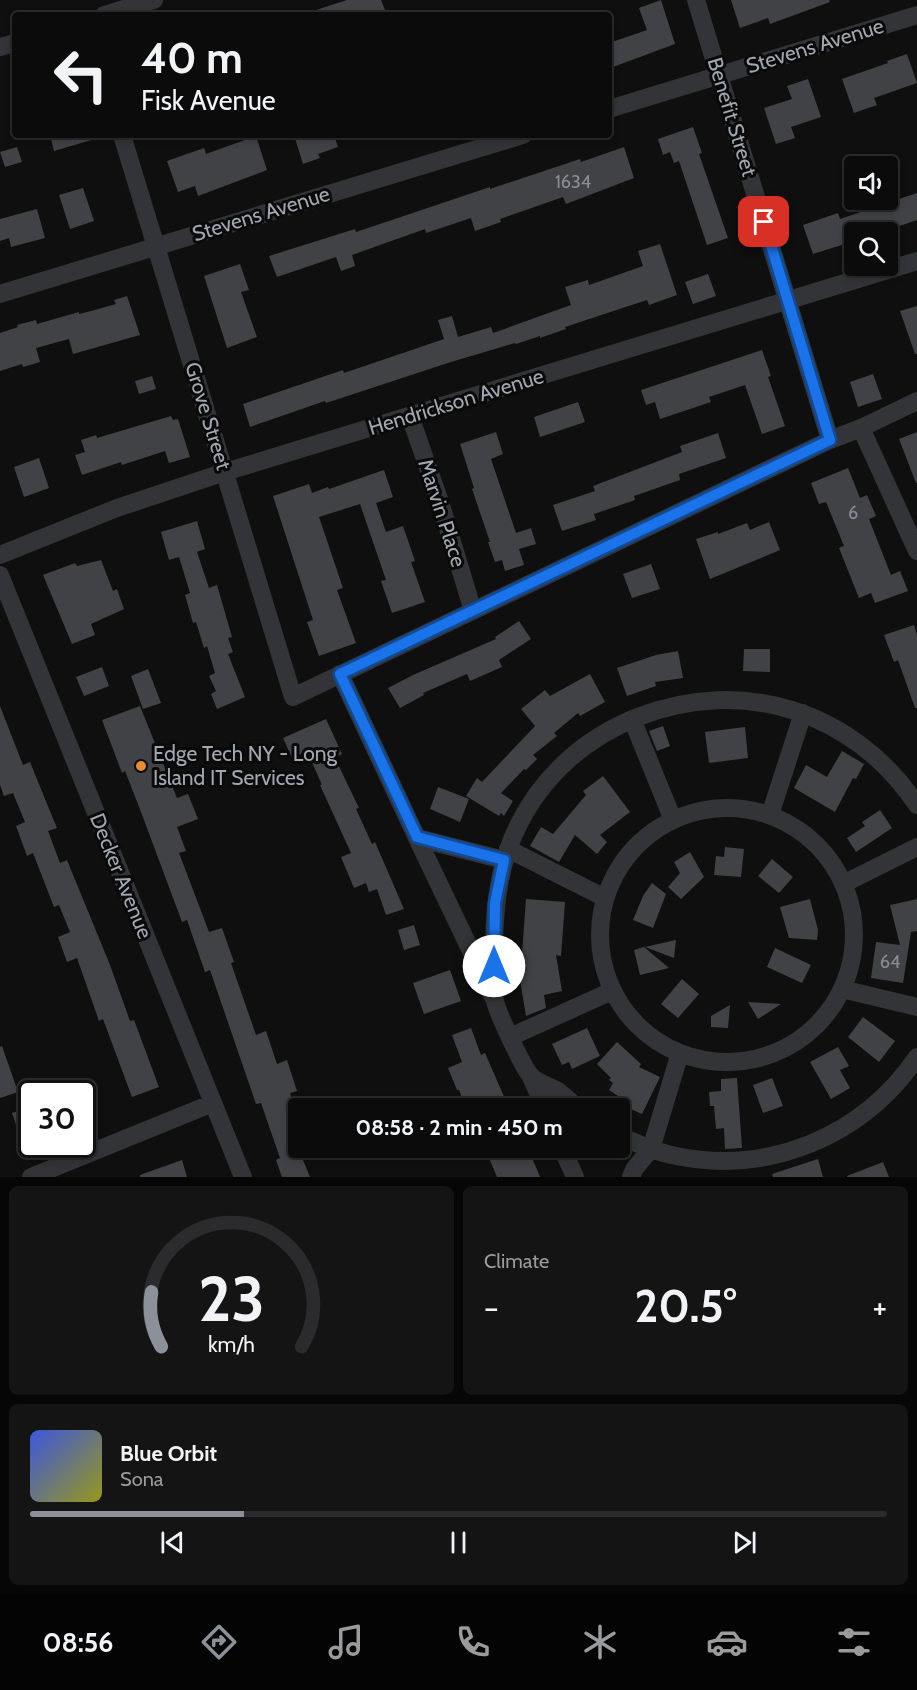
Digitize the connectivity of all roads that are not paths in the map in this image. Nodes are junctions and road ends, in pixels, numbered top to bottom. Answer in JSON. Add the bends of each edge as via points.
{"nodes":[{"id":1,"x":154,"y":0,"type":"edge"},
{"id":2,"x":696,"y":0,"type":"edge"},
{"id":3,"x":114,"y":12,"type":"edge"},
{"id":4,"x":917,"y":15,"type":"edge"},
{"id":5,"x":719,"y":75,"type":"junction"},
{"id":6,"x":612,"y":108,"type":"edge"},
{"id":7,"x":123,"y":138,"type":"edge"},
{"id":8,"x":513,"y":138,"type":"edge"},
{"id":9,"x":156,"y":246,"type":"junction"},
{"id":10,"x":917,"y":261,"type":"edge"},
{"id":11,"x":0,"y":294,"type":"edge"},
{"id":12,"x":788,"y":301,"type":"junction"},
{"id":13,"x":917,"y":401,"type":"edge"},
{"id":14,"x":410,"y":416,"type":"junction"},
{"id":15,"x":861,"y":428,"type":"junction"},
{"id":16,"x":830,"y":440,"type":"junction"},
{"id":17,"x":225,"y":472,"type":"junction"},
{"id":18,"x":917,"y":550,"type":"edge"},
{"id":19,"x":0,"y":555,"type":"edge"},
{"id":20,"x":0,"y":575,"type":"edge"},
{"id":21,"x":473,"y":611,"type":"junction"},
{"id":22,"x":340,"y":674,"type":"junction"},
{"id":23,"x":803,"y":713,"type":"junction"},
{"id":24,"x":632,"y":719,"type":"junction"},
{"id":25,"x":917,"y":805,"type":"edge"},
{"id":26,"x":770,"y":816,"type":"junction"},
{"id":27,"x":674,"y":820,"type":"junction"},
{"id":28,"x":417,"y":837,"type":"junction"},
{"id":29,"x":917,"y":847,"type":"edge"},
{"id":30,"x":506,"y":855,"type":"junction"},
{"id":31,"x":843,"y":884,"type":"junction"},
{"id":32,"x":605,"y":898,"type":"junction"},
{"id":33,"x":842,"y":988,"type":"junction"},
{"id":34,"x":612,"y":991,"type":"junction"},
{"id":35,"x":495,"y":1002,"type":"junction"},
{"id":36,"x":917,"y":1007,"type":"edge"},
{"id":37,"x":510,"y":1037,"type":"junction"},
{"id":38,"x":680,"y":1053,"type":"junction"},
{"id":39,"x":917,"y":1057,"type":"edge"},
{"id":40,"x":531,"y":1077,"type":"junction"},
{"id":41,"x":540,"y":1098,"type":"edge"},
{"id":42,"x":567,"y":1098,"type":"edge"},
{"id":43,"x":213,"y":1103,"type":"junction"},
{"id":44,"x":630,"y":1140,"type":"edge"},
{"id":45,"x":651,"y":1149,"type":"junction"},
{"id":46,"x":566,"y":1158,"type":"edge"},
{"id":47,"x":31,"y":1177,"type":"edge"},
{"id":48,"x":243,"y":1177,"type":"edge"},
{"id":49,"x":575,"y":1177,"type":"edge"},
{"id":50,"x":631,"y":1177,"type":"edge"}],
"edges":[{"from":1,"to":3,"type":"street"},
{"from":2,"to":5,"type":"street","name":"Benefit Street"},
{"from":4,"to":5,"type":"street","name":"Stevens Avenue"},
{"from":5,"to":6,"type":"street","name":"Stevens Avenue"},
{"from":5,"to":12,"type":"street","name":"Benefit Street"},
{"from":7,"to":9,"type":"street","name":"Grove Street"},
{"from":8,"to":9,"type":"street","name":"Stevens Avenue"},
{"from":9,"to":11,"type":"street","name":"Stevens Avenue"},
{"from":9,"to":17,"type":"street","name":"Grove Street"},
{"from":10,"to":12,"type":"street","name":"Hendrickson Avenue"},
{"from":12,"to":14,"type":"street","name":"Hendrickson Avenue"},
{"from":12,"to":16,"type":"street","name":"Benefit Street"},
{"from":13,"to":15,"type":"street"},
{"from":14,"to":17,"type":"street","name":"Hendrickson Avenue"},
{"from":14,"to":21,"type":"street","name":"Marvin Place"},
{"from":15,"to":16,"type":"street"},
{"from":15,"to":18,"type":"street"},
{"from":16,"to":21,"type":"street"},
{"from":17,"to":19,"type":"street","name":"Hendrickson Avenue","via":[[117,508]]},
{"from":17,"to":22,"type":"street","name":"Grove Street","via":[[293,697]]},
{"from":20,"to":43,"type":"street","name":"Decker Avenue"},
{"from":21,"to":22,"type":"street"},
{"from":22,"to":28,"type":"street"},
{"from":23,"to":24,"type":"street","via":[[748,700],[720,699],[664,707]]},
{"from":23,"to":25,"type":"street","via":[[828,724],[872,753]]},
{"from":23,"to":26,"type":"street"},
{"from":24,"to":27,"type":"street"},
{"from":24,"to":30,"type":"street","via":[[596,738],[560,767],[531,804]]},
{"from":26,"to":27,"type":"street","via":[[729,808],[708,809]]},
{"from":26,"to":31,"type":"street","via":[[806,836],[827,858]]},
{"from":27,"to":32,"type":"street","via":[[636,846]]},
{"from":28,"to":30,"type":"street"},
{"from":28,"to":35,"type":"street"},
{"from":29,"to":31,"type":"street"},
{"from":30,"to":32,"type":"street"},
{"from":30,"to":35,"type":"street","via":[[495,903]]},
{"from":31,"to":33,"type":"street","via":[[854,936]]},
{"from":32,"to":34,"type":"street","via":[[600,946]]},
{"from":33,"to":36,"type":"street"},
{"from":33,"to":38,"type":"street","via":[[814,1028],[774,1053],[727,1062]]},
{"from":34,"to":37,"type":"street"},
{"from":34,"to":38,"type":"street","via":[[634,1022],[655,1040]]},
{"from":35,"to":37,"type":"street"},
{"from":37,"to":40,"type":"street"},
{"from":38,"to":45,"type":"street"},
{"from":39,"to":45,"type":"street","via":[[893,1089],[856,1120],[792,1152],[721,1162]]},
{"from":40,"to":41,"type":"street"},
{"from":40,"to":42,"type":"street"},
{"from":43,"to":47,"type":"street"},
{"from":43,"to":48,"type":"street","name":"Decker Avenue"},
{"from":44,"to":45,"type":"street"},
{"from":45,"to":50,"type":"street"},
{"from":46,"to":49,"type":"street"}]}
